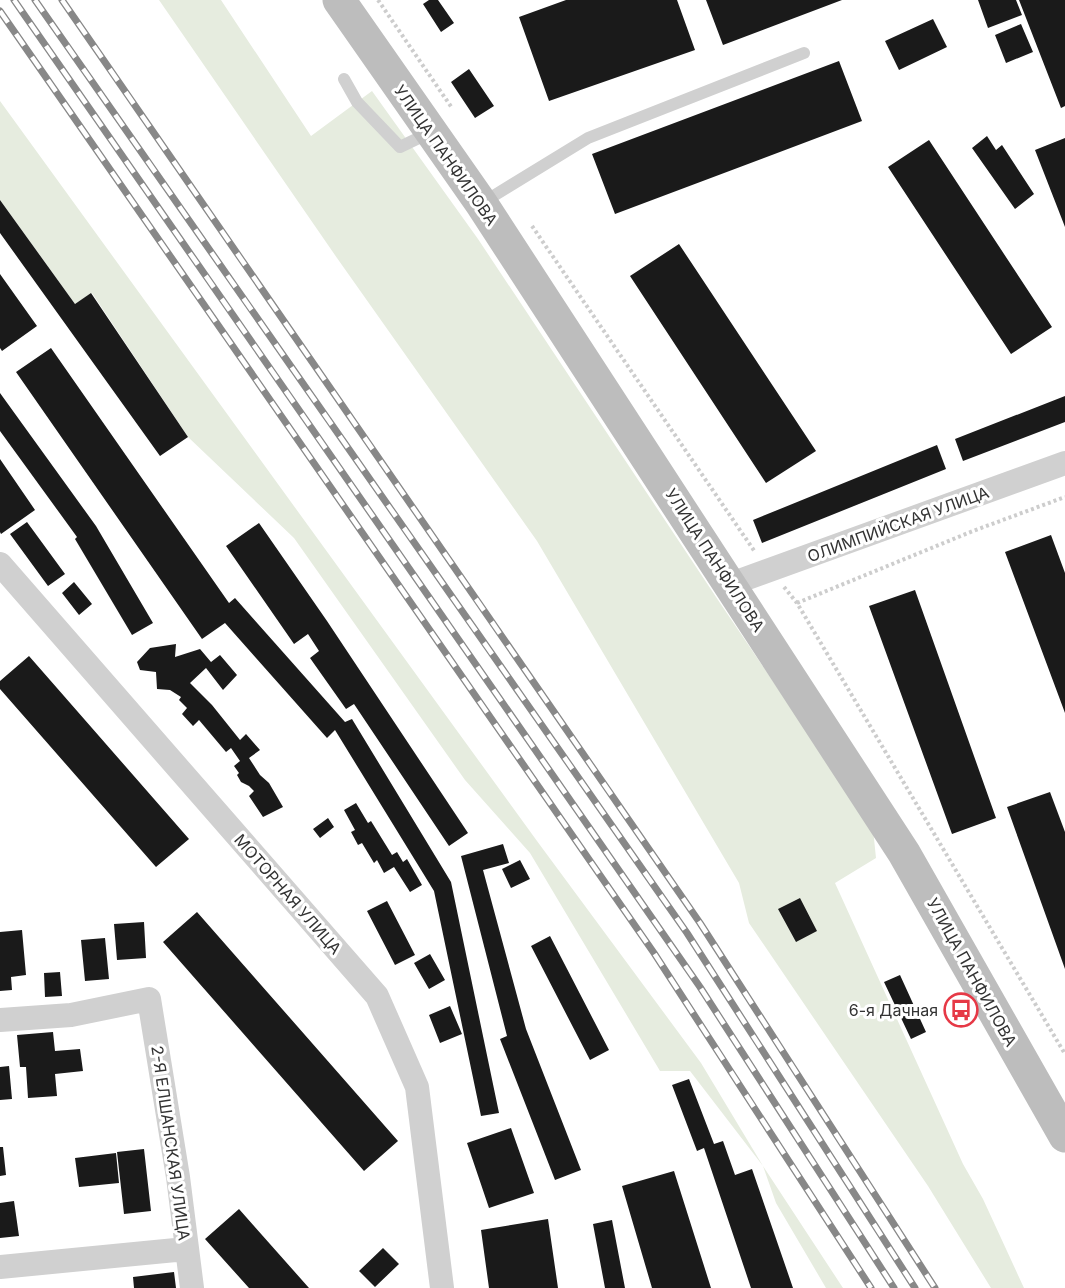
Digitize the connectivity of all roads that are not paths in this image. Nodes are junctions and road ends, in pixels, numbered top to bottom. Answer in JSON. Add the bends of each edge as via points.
{"nodes":[{"id":1,"x":339,"y":0,"type":"edge"},
{"id":2,"x":804,"y":53,"type":"dead end"},
{"id":3,"x":344,"y":79,"type":"dead end"},
{"id":4,"x":430,"y":133,"type":"junction"},
{"id":5,"x":493,"y":196,"type":"junction"},
{"id":6,"x":1065,"y":463,"type":"edge"},
{"id":7,"x":0,"y":564,"type":"edge"},
{"id":8,"x":730,"y":584,"type":"junction"},
{"id":9,"x":0,"y":1020,"type":"edge"},
{"id":10,"x":1055,"y":1098,"type":"edge"},
{"id":11,"x":1065,"y":1136,"type":"edge"},
{"id":12,"x":186,"y":1249,"type":"junction"},
{"id":13,"x":0,"y":1267,"type":"edge"},
{"id":14,"x":192,"y":1288,"type":"edge"},
{"id":15,"x":442,"y":1288,"type":"edge"}],
"edges":[{"from":1,"to":4,"type":"main road","name":"УЛИЦА ПАНФИЛОВА"},
{"from":2,"to":5,"type":"lane","via":[[588,138]]},
{"from":3,"to":4,"type":"lane","via":[[357,102],[400,147]]},
{"from":4,"to":5,"type":"main road","name":"УЛИЦА ПАНФИЛОВА"},
{"from":5,"to":8,"type":"main road","name":"УЛИЦА ПАНФИЛОВА"},
{"from":6,"to":8,"type":"street","name":"ОЛИМПИЙСКАЯ УЛИЦА"},
{"from":7,"to":15,"type":"street","name":"МОТОРНАЯ УЛИЦА","via":[[377,996],[417,1087]]},
{"from":8,"to":10,"type":"main road","name":"УЛИЦА ПАНФИЛОВА","via":[[904,853]]},
{"from":9,"to":12,"type":"street","name":"2-Я ЕЛШАНСКАЯ УЛИЦА","via":[[71,1015],[149,999]]},
{"from":10,"to":11,"type":"main road","name":"УЛИЦА ПАНФИЛОВА"},
{"from":12,"to":13,"type":"street"},
{"from":12,"to":14,"type":"street","name":"2-Я ЕЛШАНСКАЯ УЛИЦА"}]}
